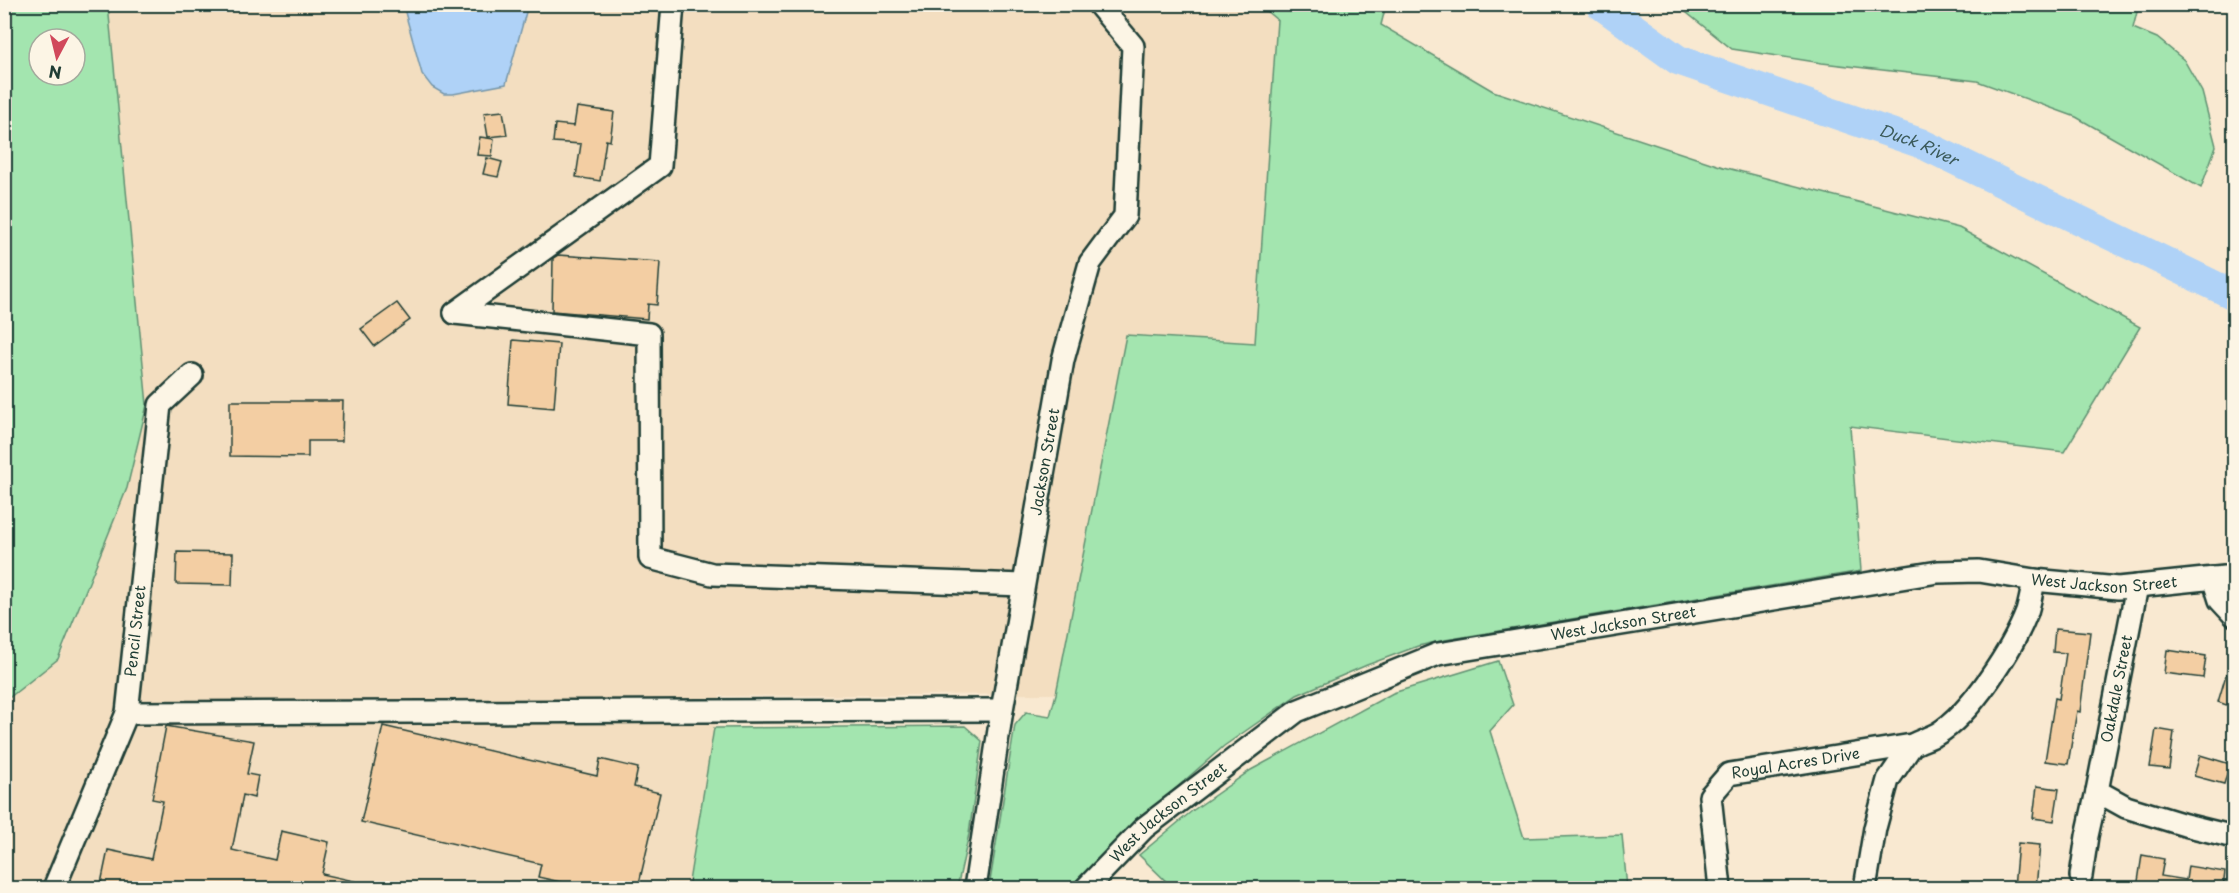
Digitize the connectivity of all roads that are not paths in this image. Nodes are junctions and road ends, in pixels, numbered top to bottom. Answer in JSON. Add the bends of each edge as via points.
{"nodes":[{"id":1,"x":673,"y":4,"type":"edge"},
{"id":2,"x":1098,"y":4,"type":"edge"},
{"id":3,"x":192,"y":375,"type":"dead end"},
{"id":4,"x":2235,"y":576,"type":"edge"},
{"id":5,"x":2213,"y":578,"type":"junction"},
{"id":6,"x":2034,"y":580,"type":"junction"},
{"id":7,"x":1023,"y":585,"type":"junction"},
{"id":8,"x":2136,"y":586,"type":"junction"},
{"id":9,"x":2235,"y":615,"type":"edge"},
{"id":10,"x":1002,"y":710,"type":"junction"},
{"id":11,"x":127,"y":713,"type":"junction"},
{"id":12,"x":1912,"y":745,"type":"junction"},
{"id":13,"x":2097,"y":791,"type":"junction"},
{"id":14,"x":2235,"y":837,"type":"edge"},
{"id":15,"x":2081,"y":876,"type":"dead end"},
{"id":16,"x":54,"y":888,"type":"edge"},
{"id":17,"x":975,"y":888,"type":"edge"},
{"id":18,"x":1086,"y":888,"type":"edge"},
{"id":19,"x":1720,"y":888,"type":"edge"},
{"id":20,"x":1865,"y":888,"type":"edge"}],
"edges":[{"from":1,"to":7,"type":"street","via":[[660,166],[455,313],[649,334],[650,558],[712,574]]},
{"from":2,"to":7,"type":"street","name":"Jackson Street","via":[[1133,46],[1125,216],[1090,263],[1063,360]]},
{"from":3,"to":11,"type":"street","name":"Pencil Street","via":[[160,405]]},
{"from":4,"to":5,"type":"street","name":"West Jackson Street"},
{"from":5,"to":8,"type":"street","name":"West Jackson Street"},
{"from":5,"to":9,"type":"street","via":[[2220,600]]},
{"from":6,"to":8,"type":"street","name":"West Jackson Street","via":[[2118,588]]},
{"from":6,"to":12,"type":"street","name":"Royal Acres Drive","via":[[2018,632],[1986,684],[1964,712],[1938,733]]},
{"from":6,"to":18,"type":"street","name":"West Jackson Street","via":[[1978,571],[1938,572],[1438,654],[1297,711],[1144,828]]},
{"from":7,"to":10,"type":"street","name":"Jackson Street"},
{"from":8,"to":13,"type":"street","name":"Oakdale Street"},
{"from":10,"to":11,"type":"street"},
{"from":10,"to":17,"type":"street","name":"Jackson Street"},
{"from":11,"to":16,"type":"street","name":"Pencil Street"},
{"from":12,"to":19,"type":"street","name":"Royal Acres Drive","via":[[1729,774],[1710,796]]},
{"from":12,"to":20,"type":"street","via":[[1888,780]]},
{"from":13,"to":14,"type":"street","via":[[2126,807]]},
{"from":13,"to":15,"type":"street","name":"Oakdale Street"}]}
